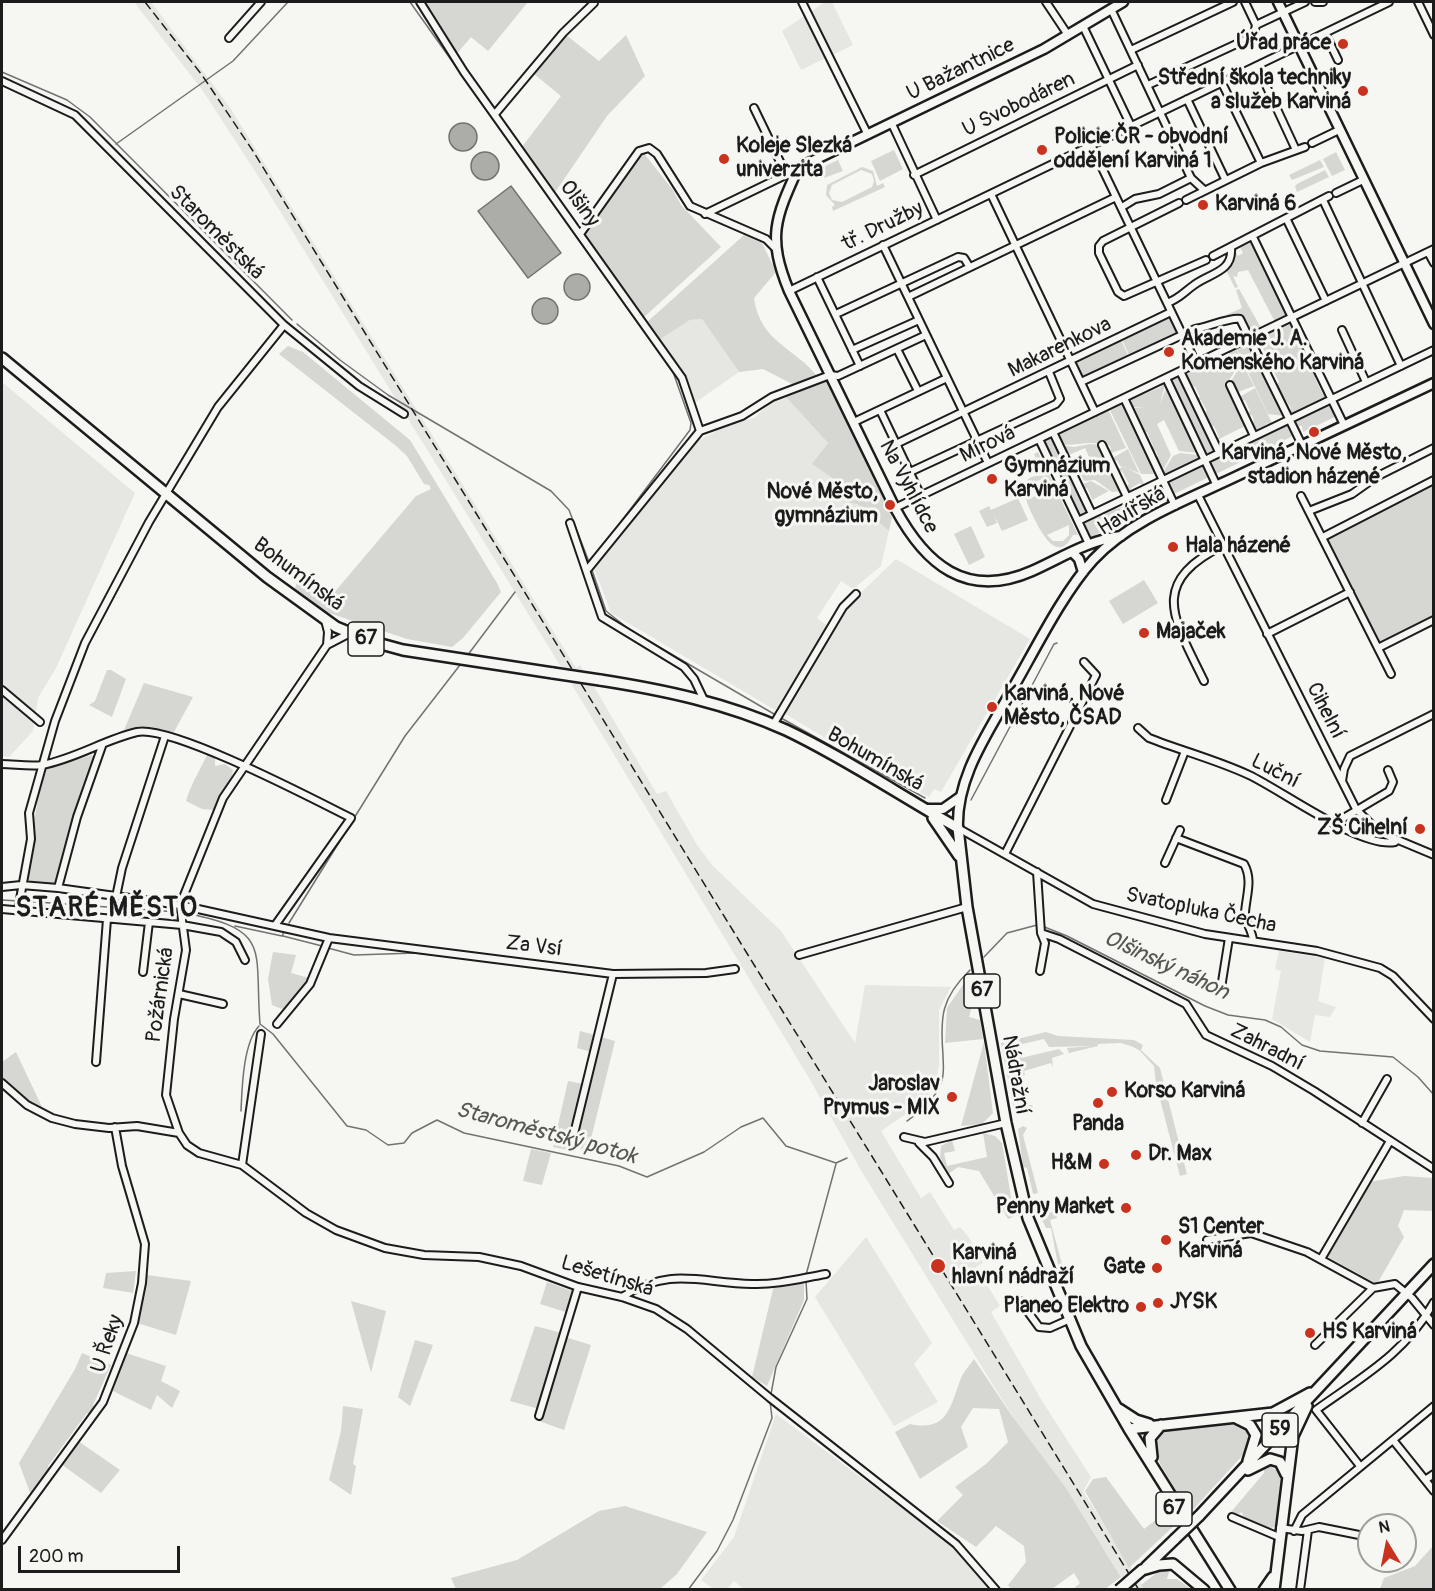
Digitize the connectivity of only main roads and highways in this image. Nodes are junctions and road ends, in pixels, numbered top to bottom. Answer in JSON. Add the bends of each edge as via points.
{"nodes":[{"id":1,"x":2,"y":358,"type":"edge"},
{"id":2,"x":926,"y":810,"type":"junction"},
{"id":3,"x":958,"y":828,"type":"joint"},
{"id":4,"x":960,"y":858,"type":"junction"},
{"id":5,"x":1434,"y":1264,"type":"edge"},
{"id":6,"x":1322,"y":1385,"type":"junction"},
{"id":7,"x":1314,"y":1393,"type":"junction"},
{"id":8,"x":1114,"y":1405,"type":"junction"},
{"id":9,"x":1234,"y":1418,"type":"junction"},
{"id":10,"x":1162,"y":1424,"type":"junction"},
{"id":11,"x":1129,"y":1429,"type":"junction"},
{"id":12,"x":1246,"y":1466,"type":"junction"},
{"id":13,"x":1236,"y":1477,"type":"junction"},
{"id":14,"x":1286,"y":1478,"type":"junction"},
{"id":15,"x":1161,"y":1479,"type":"junction"},
{"id":16,"x":1142,"y":1570,"type":"junction"},
{"id":17,"x":1274,"y":1575,"type":"junction"},
{"id":18,"x":1225,"y":1588,"type":"edge"},
{"id":19,"x":1119,"y":1590,"type":"edge"},
{"id":20,"x":1204,"y":1590,"type":"edge"},
{"id":21,"x":1237,"y":1590,"type":"edge"},
{"id":22,"x":1264,"y":1590,"type":"edge"},
{"id":23,"x":1274,"y":1590,"type":"edge"}],
"edges":[{"from":1,"to":2,"type":"main road","name":"Bohumínská","number":"67","bridge":true,"via":[[267,577],[325,620],[350,633],[404,650],[704,700],[773,725],[816,746]]},
{"from":2,"to":3,"type":"main road","name":"Bohumínská","number":"67"},
{"from":2,"to":4,"type":"main road","via":[[944,830]]},
{"from":3,"to":4,"type":"main road","name":"Nádražní","number":"67"},
{"from":4,"to":8,"type":"main road","name":"Nádražní","number":"67","via":[[1006,1123],[1028,1218],[1068,1320]]},
{"from":5,"to":6,"type":"main road","number":"59"},
{"from":6,"to":7,"type":"main road","number":"59"},
{"from":6,"to":9,"type":"main road","via":[[1276,1412]]},
{"from":7,"to":12,"type":"main road","number":"59"},
{"from":7,"to":14,"type":"main road","via":[[1294,1433]]},
{"from":8,"to":10,"type":"main road","number":"67","via":[[1136,1420]]},
{"from":8,"to":11,"type":"main road","name":"Nádražní","number":"67"},
{"from":9,"to":10,"type":"main road","number":"67"},
{"from":9,"to":12,"type":"main road","via":[[1250,1425],[1256,1435]]},
{"from":10,"to":11,"type":"main road","number":"67"},
{"from":10,"to":15,"type":"main road","via":[[1149,1441]]},
{"from":11,"to":15,"type":"main road","name":"Nádražní","number":"67"},
{"from":11,"to":18,"type":"main road","number":"67"},
{"from":12,"to":13,"type":"main road","number":"59"},
{"from":13,"to":14,"type":"main road","via":[[1270,1459],[1283,1465]]},
{"from":13,"to":16,"type":"main road","number":"59","bridge":true},
{"from":14,"to":17,"type":"main road"},
{"from":15,"to":18,"type":"main road","name":"Nádražní","number":"67"},
{"from":16,"to":19,"type":"main road","number":"59","bridge":true},
{"from":16,"to":20,"type":"main road","via":[[1173,1564]]},
{"from":17,"to":22,"type":"main road"},
{"from":17,"to":23,"type":"main road"},
{"from":18,"to":21,"type":"main road","number":"67"}]}
